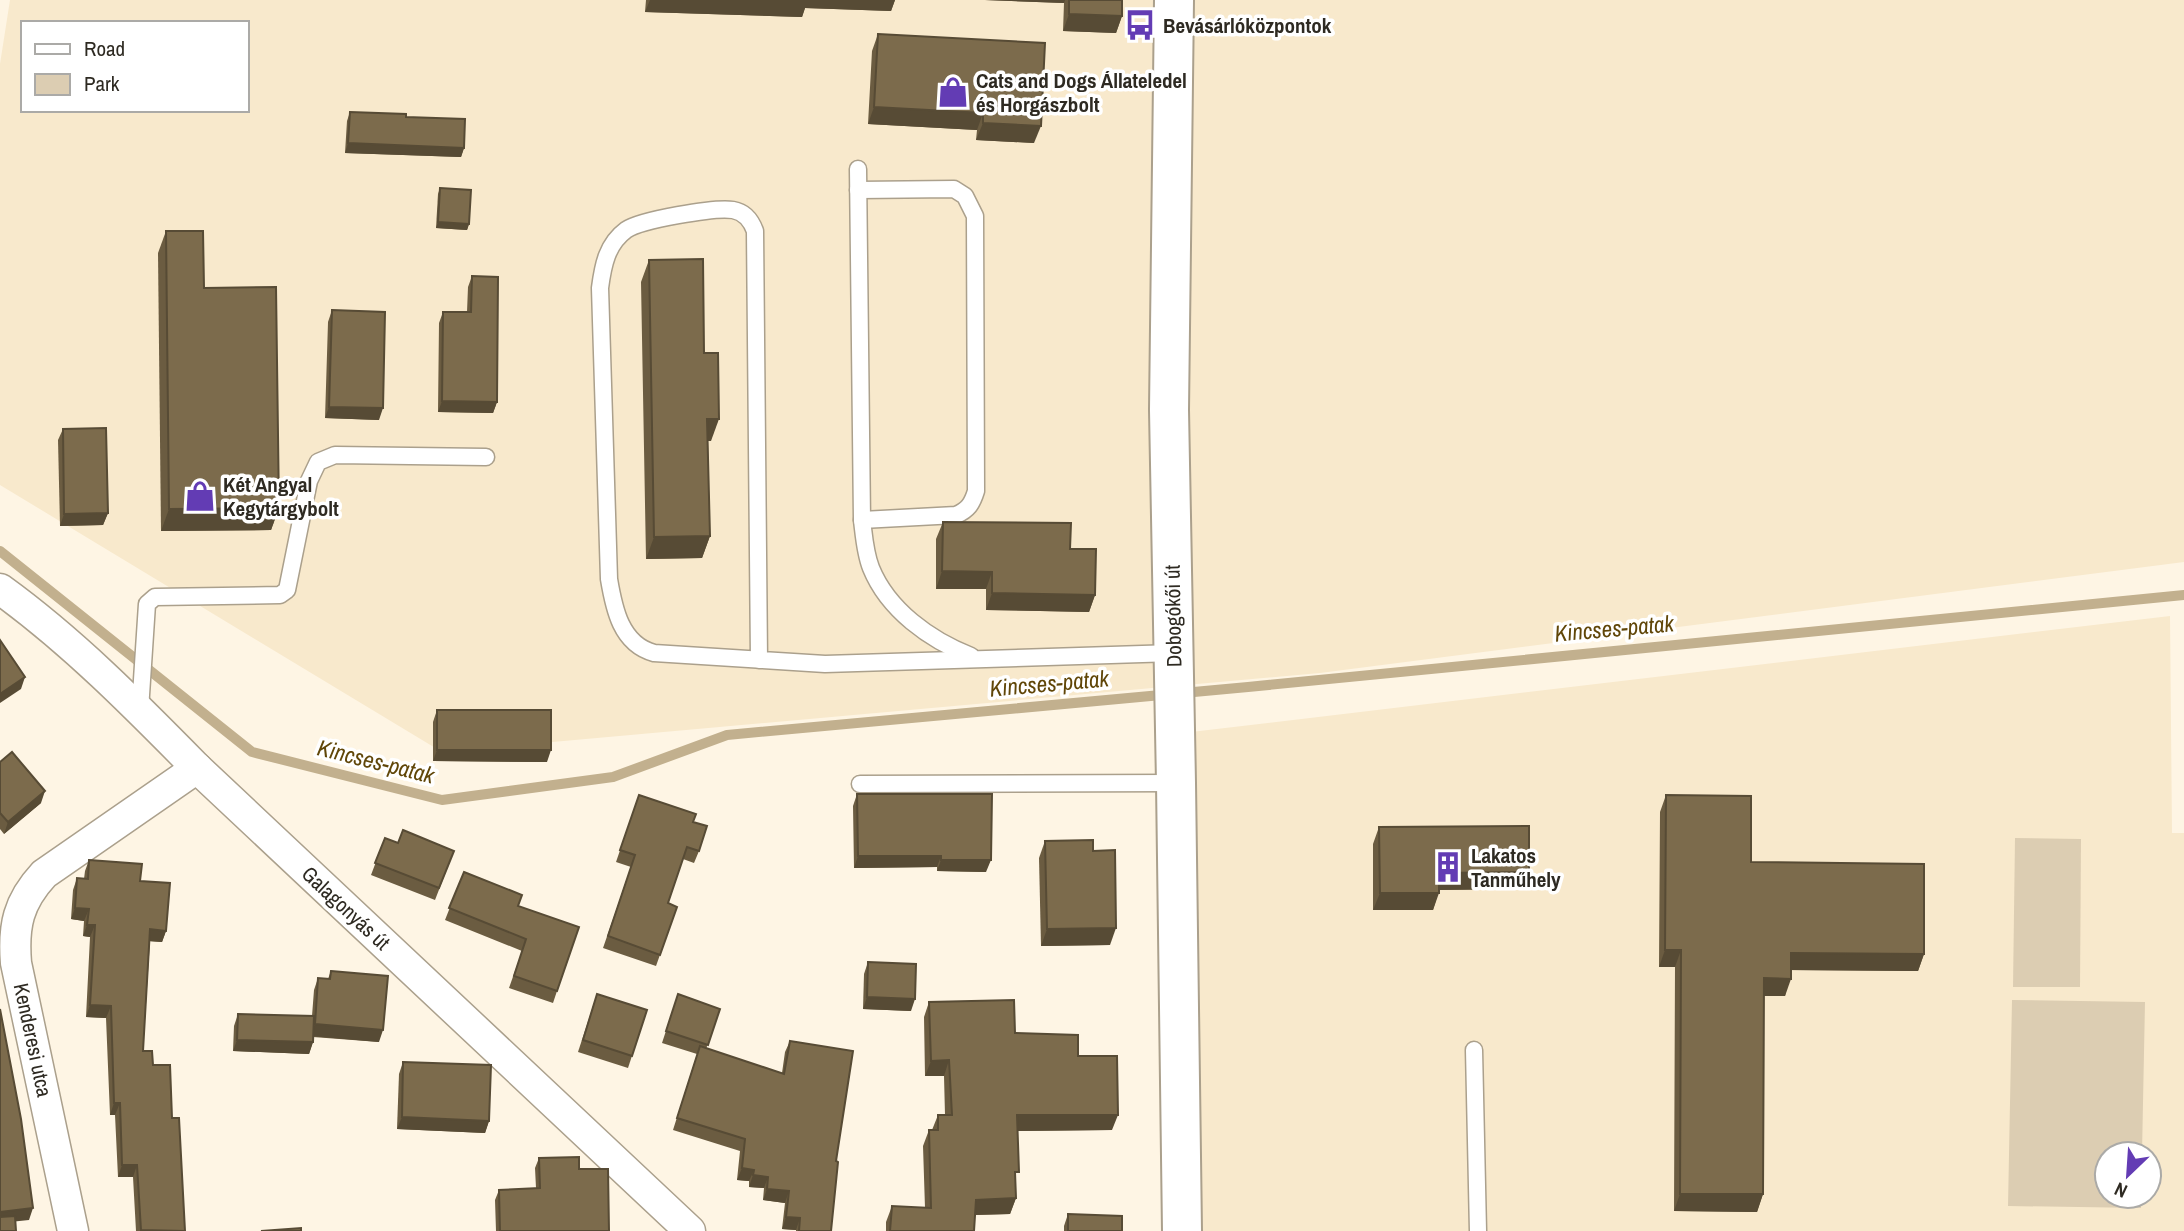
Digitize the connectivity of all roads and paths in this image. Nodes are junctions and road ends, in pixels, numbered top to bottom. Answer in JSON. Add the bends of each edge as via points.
{"nodes":[{"id":1,"x":1174,"y":0,"type":"edge"},
{"id":2,"x":858,"y":169,"type":"dead end"},
{"id":3,"x":858,"y":191,"type":"junction"},
{"id":4,"x":486,"y":457,"type":"dead end"},
{"id":5,"x":862,"y":520,"type":"junction"},
{"id":6,"x":0,"y":589,"type":"edge"},
{"id":7,"x":977,"y":658,"type":"junction"},
{"id":8,"x":759,"y":660,"type":"junction"},
{"id":9,"x":1174,"y":682,"type":"junction"},
{"id":10,"x":140,"y":710,"type":"junction"},
{"id":11,"x":197,"y":768,"type":"junction"},
{"id":12,"x":1177,"y":783,"type":"junction"},
{"id":13,"x":860,"y":784,"type":"dead end"},
{"id":14,"x":1474,"y":1050,"type":"dead end"},
{"id":15,"x":73,"y":1231,"type":"edge"},
{"id":16,"x":690,"y":1231,"type":"edge"},
{"id":17,"x":1182,"y":1231,"type":"edge"},
{"id":18,"x":1478,"y":1231,"type":"edge"}],
"edges":[{"from":1,"to":9,"type":"main road","name":"Dobogókői út","via":[[1168,410]]},
{"from":2,"to":3,"type":"lane"},
{"from":3,"to":5,"type":"lane"},
{"from":3,"to":5,"type":"lane","via":[[954,189],[965,196],[975,216],[973,501],[956,515]]},
{"from":4,"to":10,"type":"lane","via":[[335,455],[318,462],[309,481],[287,590],[280,595],[155,597],[147,604]]},
{"from":5,"to":7,"type":"lane","via":[[870,567],[891,601],[936,641]]},
{"from":6,"to":10,"type":"street","name":"Galagonyás út","via":[[41,619]]},
{"from":7,"to":8,"type":"lane","via":[[825,664]]},
{"from":7,"to":9,"type":"lane"},
{"from":8,"to":8,"type":"lane","via":[[640,649],[615,611],[609,579],[600,288],[607,251],[639,223],[732,210],[747,217],[755,231]]},
{"from":9,"to":12,"type":"main road","name":"Dobogókői út"},
{"from":10,"to":11,"type":"street","name":"Galagonyás út"},
{"from":11,"to":15,"type":"street","name":"Kenderesi utca","via":[[44,874],[21,909],[14,937],[16,963]]},
{"from":11,"to":16,"type":"street","name":"Galagonyás út"},
{"from":12,"to":13,"type":"lane"},
{"from":12,"to":17,"type":"main road","name":"Dobogókői út"},
{"from":14,"to":18,"type":"lane"}]}
